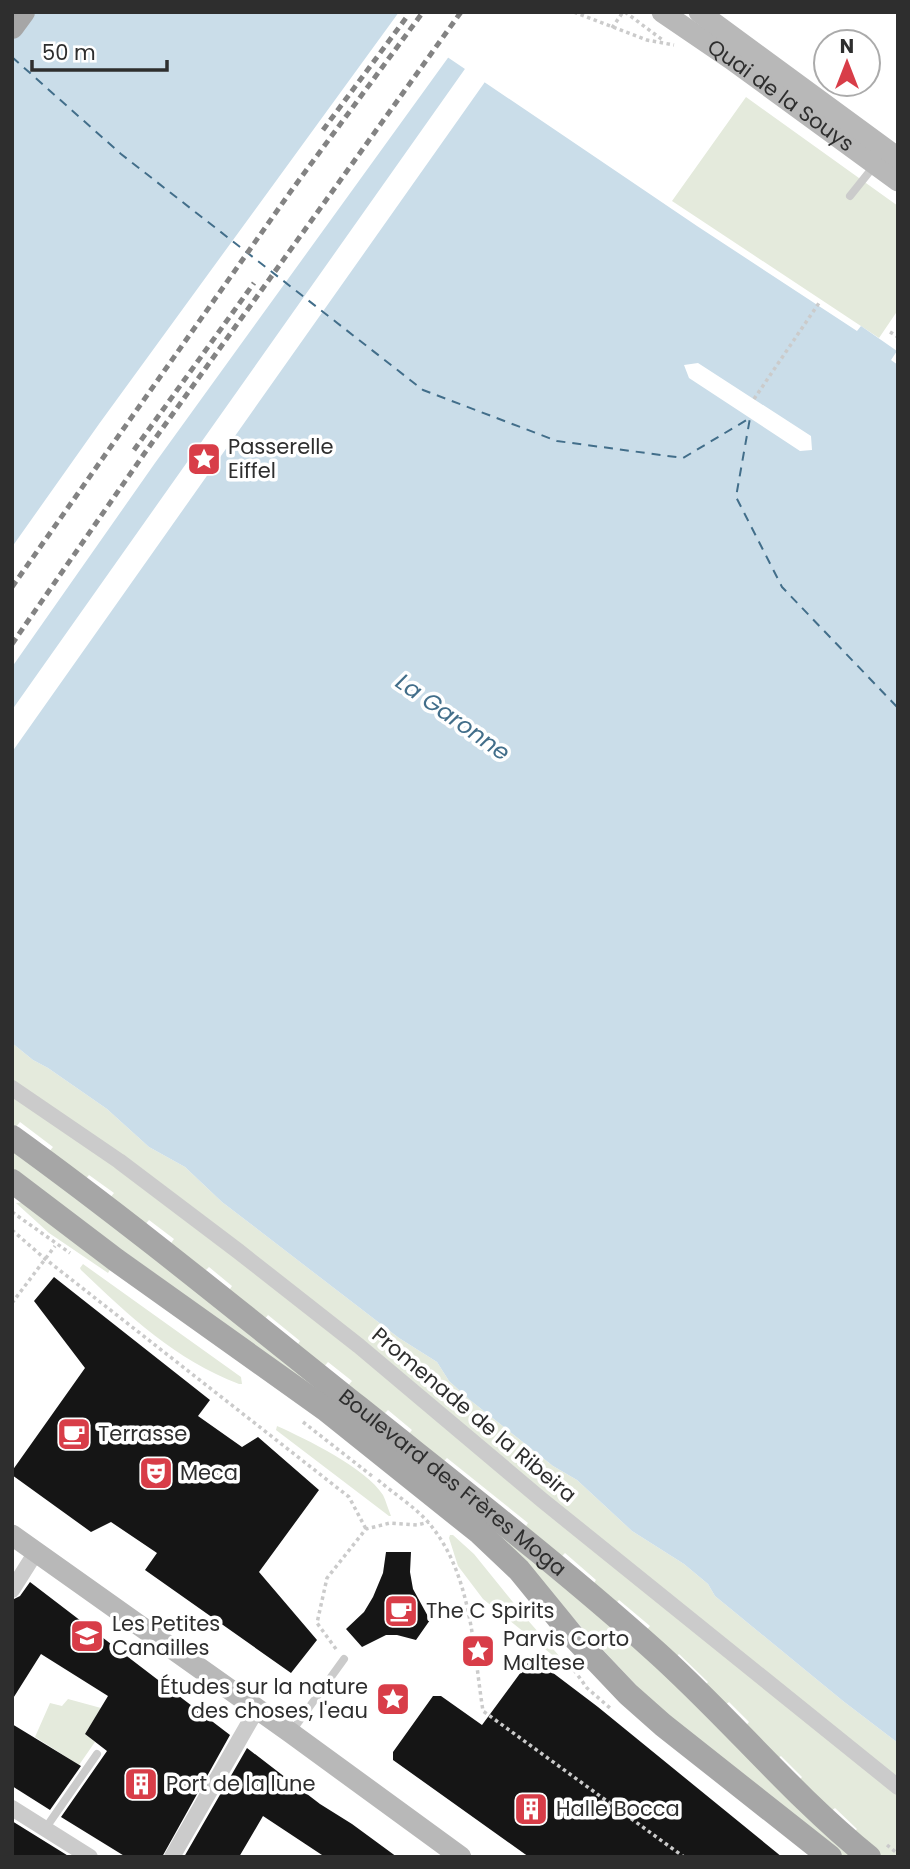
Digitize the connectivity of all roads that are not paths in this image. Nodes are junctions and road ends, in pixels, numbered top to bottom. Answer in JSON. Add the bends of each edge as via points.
{"nodes":[{"id":1,"x":23,"y":12,"type":"edge"},
{"id":2,"x":662,"y":12,"type":"edge"},
{"id":3,"x":699,"y":12,"type":"edge"},
{"id":4,"x":12,"y":27,"type":"edge"},
{"id":5,"x":717,"y":38,"type":"junction"},
{"id":6,"x":886,"y":157,"type":"edge"},
{"id":7,"x":898,"y":181,"type":"edge"},
{"id":8,"x":850,"y":196,"type":"dead end"},
{"id":9,"x":12,"y":1088,"type":"edge"},
{"id":10,"x":12,"y":1138,"type":"edge"},
{"id":11,"x":15,"y":1186,"type":"edge"},
{"id":12,"x":12,"y":1535,"type":"edge"},
{"id":13,"x":36,"y":1552,"type":"junction"},
{"id":14,"x":12,"y":1590,"type":"edge"},
{"id":15,"x":344,"y":1659,"type":"road end"},
{"id":16,"x":257,"y":1709,"type":"junction"},
{"id":17,"x":291,"y":1733,"type":"junction"},
{"id":18,"x":97,"y":1754,"type":"dead end"},
{"id":19,"x":898,"y":1787,"type":"edge"},
{"id":20,"x":12,"y":1808,"type":"edge"},
{"id":21,"x":45,"y":1829,"type":"junction"},
{"id":22,"x":90,"y":1857,"type":"edge"},
{"id":23,"x":172,"y":1857,"type":"edge"},
{"id":24,"x":461,"y":1857,"type":"edge"},
{"id":25,"x":830,"y":1857,"type":"edge"},
{"id":26,"x":869,"y":1857,"type":"edge"}],
"edges":[{"from":1,"to":4,"type":"main road"},
{"from":2,"to":5,"type":"street","name":"Quai de la Souys"},
{"from":3,"to":5,"type":"street","name":"Quai de la Souys"},
{"from":5,"to":6,"type":"street","name":"Quai de la Souys"},
{"from":6,"to":7,"type":"street","name":"Quai de la Souys"},
{"from":6,"to":8,"type":"lane"},
{"from":9,"to":19,"type":"street","name":"Promenade de la Ribeira","via":[[119,1161],[369,1354]]},
{"from":10,"to":26,"type":"main road","name":"Boulevard des Frères Moga","via":[[170,1256],[589,1594],[655,1651]]},
{"from":11,"to":25,"type":"main road","name":"Boulevard des Frères Moga","via":[[324,1409],[480,1533],[519,1570],[628,1694]]},
{"from":12,"to":13,"type":"street"},
{"from":13,"to":14,"type":"street"},
{"from":13,"to":16,"type":"street"},
{"from":15,"to":17,"type":"lane"},
{"from":16,"to":17,"type":"street"},
{"from":16,"to":23,"type":"street"},
{"from":17,"to":24,"type":"street"},
{"from":18,"to":21,"type":"lane"},
{"from":20,"to":21,"type":"street"},
{"from":21,"to":22,"type":"street"}]}
